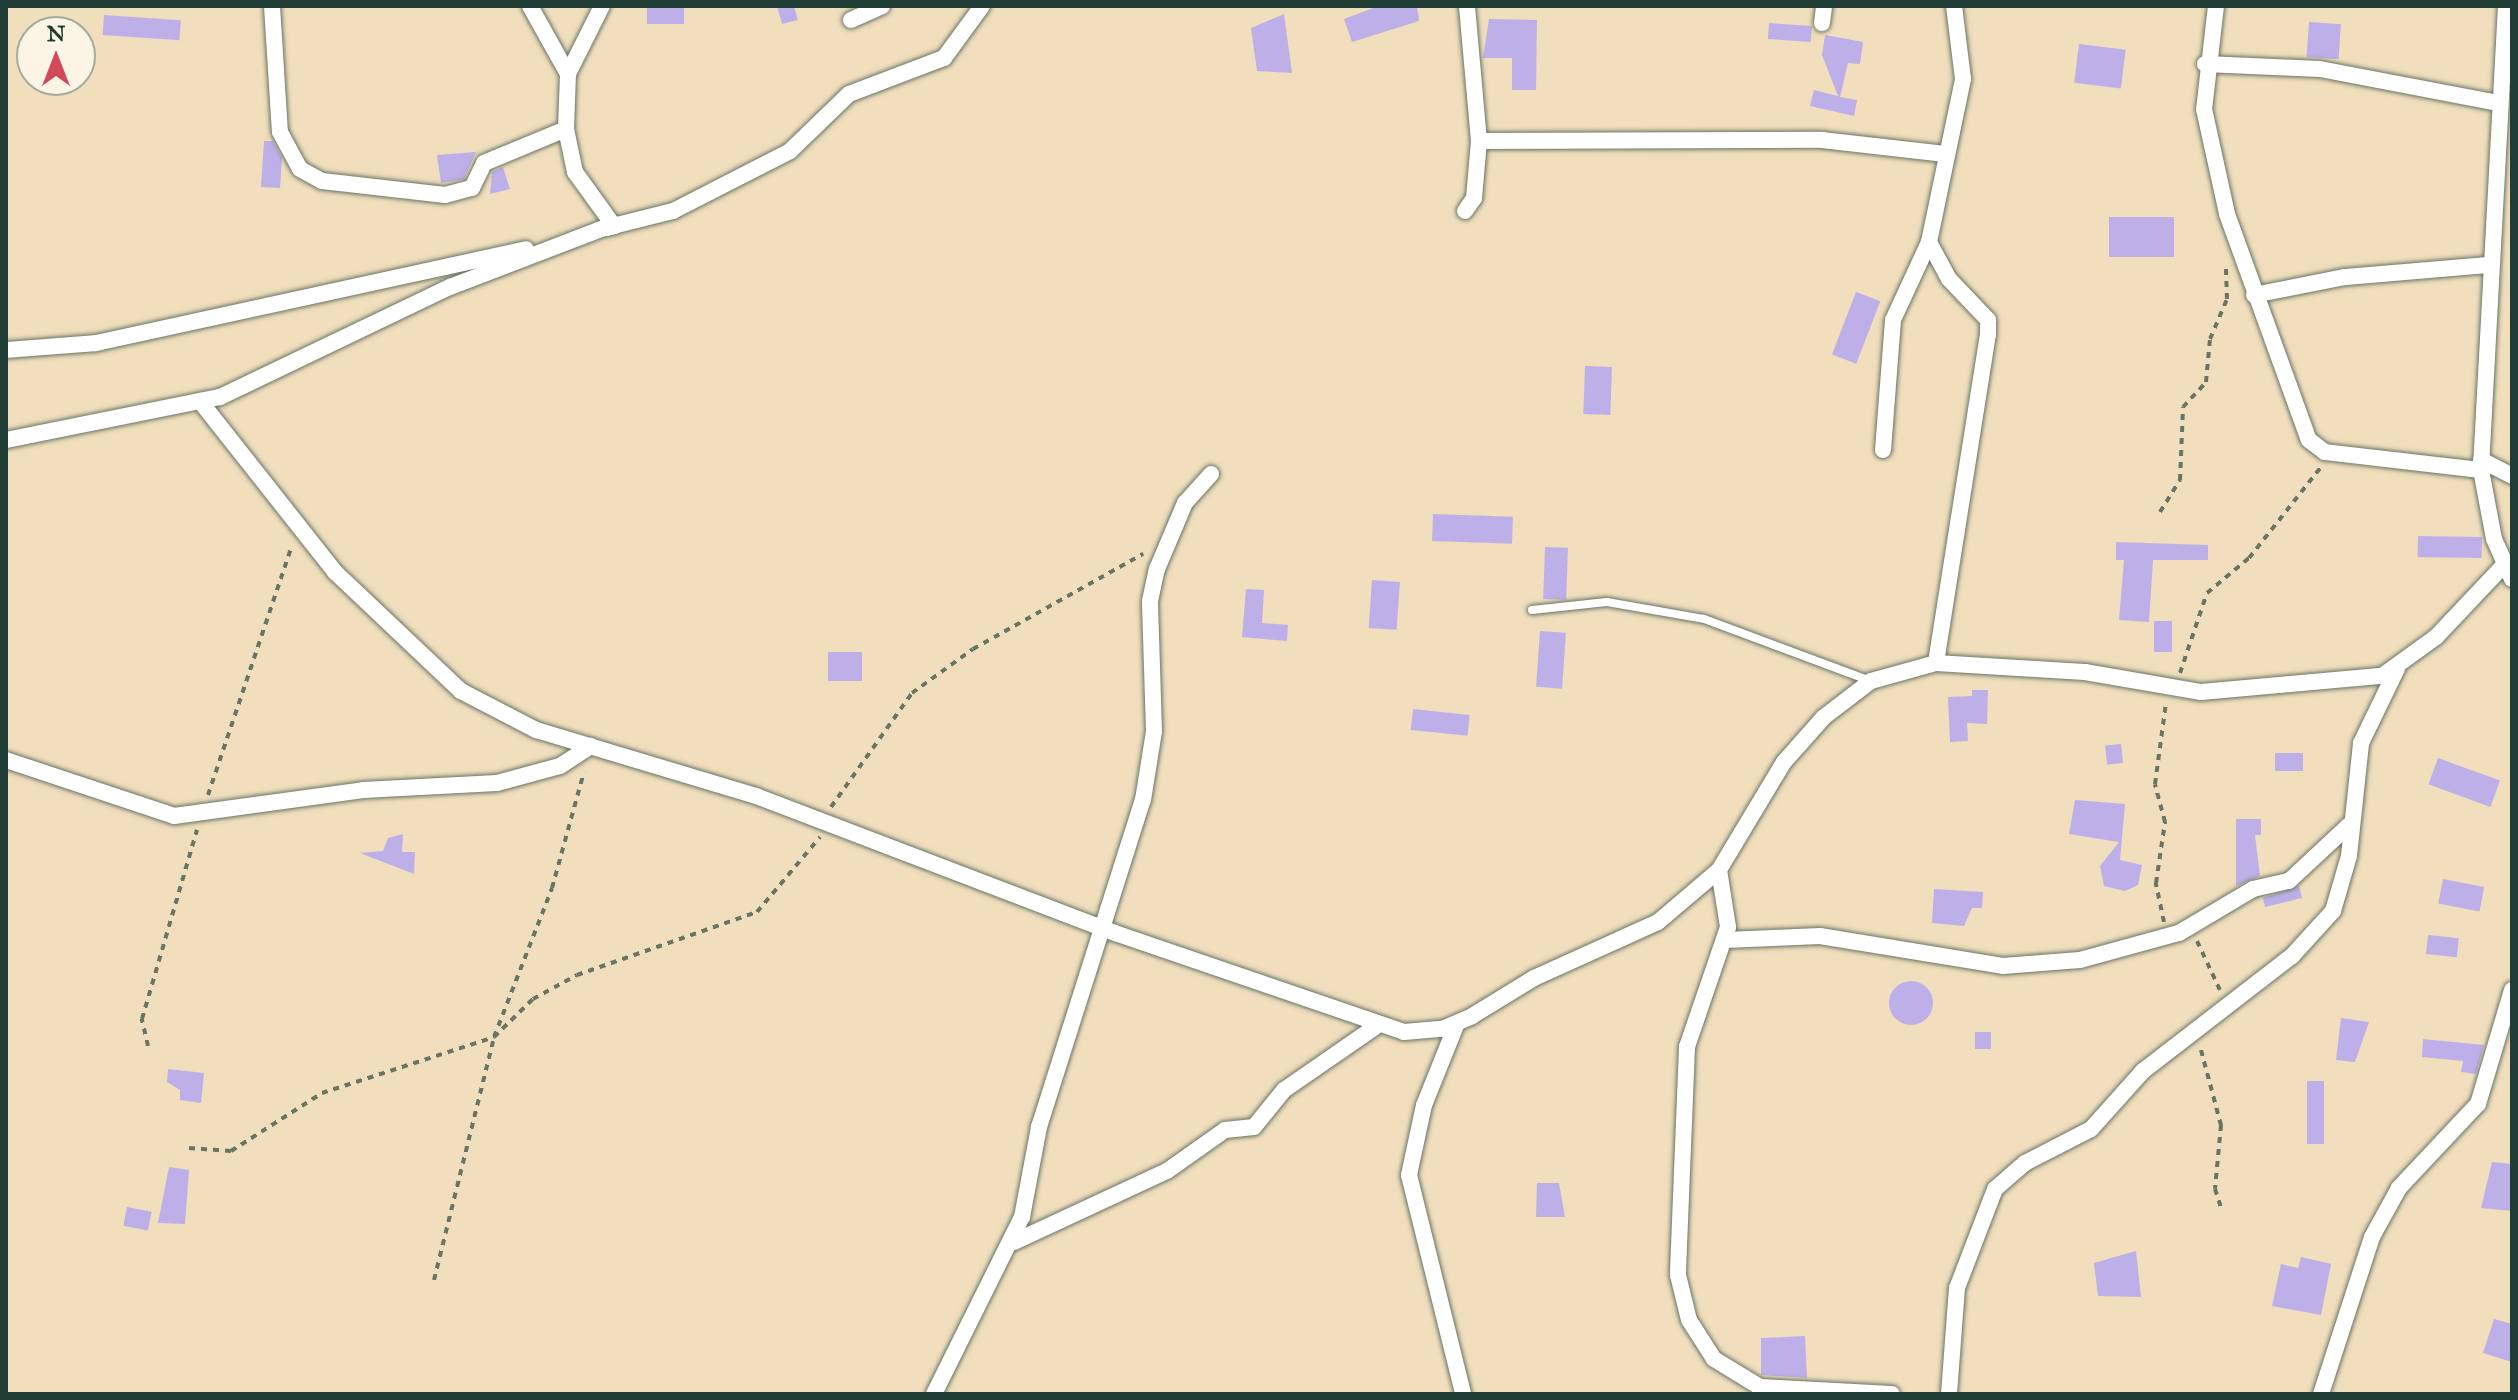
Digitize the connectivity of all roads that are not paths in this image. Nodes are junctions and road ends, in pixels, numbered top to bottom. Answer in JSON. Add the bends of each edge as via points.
{"nodes":[{"id":1,"x":272,"y":6,"type":"edge"},
{"id":2,"x":530,"y":6,"type":"edge"},
{"id":3,"x":602,"y":6,"type":"edge"},
{"id":4,"x":882,"y":6,"type":"edge"},
{"id":5,"x":982,"y":6,"type":"edge"},
{"id":6,"x":1467,"y":6,"type":"edge"},
{"id":7,"x":1954,"y":6,"type":"edge"},
{"id":8,"x":2216,"y":6,"type":"edge"},
{"id":9,"x":2506,"y":6,"type":"edge"},
{"id":10,"x":851,"y":20,"type":"dead end"},
{"id":11,"x":2508,"y":40,"type":"edge"},
{"id":12,"x":2205,"y":64,"type":"junction"},
{"id":13,"x":568,"y":74,"type":"junction"},
{"id":14,"x":2499,"y":103,"type":"junction"},
{"id":15,"x":566,"y":129,"type":"junction"},
{"id":16,"x":1479,"y":141,"type":"junction"},
{"id":17,"x":1945,"y":154,"type":"junction"},
{"id":18,"x":1465,"y":211,"type":"dead end"},
{"id":19,"x":606,"y":228,"type":"junction"},
{"id":20,"x":1929,"y":242,"type":"junction"},
{"id":21,"x":2489,"y":265,"type":"junction"},
{"id":22,"x":2254,"y":295,"type":"junction"},
{"id":23,"x":6,"y":350,"type":"edge"},
{"id":24,"x":200,"y":401,"type":"junction"},
{"id":25,"x":6,"y":440,"type":"edge"},
{"id":26,"x":1883,"y":450,"type":"dead end"},
{"id":27,"x":2481,"y":465,"type":"junction"},
{"id":28,"x":1211,"y":474,"type":"dead end"},
{"id":29,"x":2512,"y":476,"type":"edge"},
{"id":30,"x":2508,"y":572,"type":"edge"},
{"id":31,"x":1532,"y":610,"type":"dead end"},
{"id":32,"x":1936,"y":663,"type":"junction"},
{"id":33,"x":2397,"y":667,"type":"junction"},
{"id":34,"x":1871,"y":681,"type":"junction"},
{"id":35,"x":591,"y":746,"type":"junction"},
{"id":36,"x":6,"y":760,"type":"edge"},
{"id":37,"x":2349,"y":825,"type":"junction"},
{"id":38,"x":1719,"y":870,"type":"junction"},
{"id":39,"x":1104,"y":929,"type":"junction"},
{"id":40,"x":1725,"y":940,"type":"junction"},
{"id":41,"x":2512,"y":990,"type":"edge"},
{"id":42,"x":1457,"y":1023,"type":"junction"},
{"id":43,"x":1375,"y":1027,"type":"junction"},
{"id":44,"x":1014,"y":1242,"type":"junction"},
{"id":45,"x":934,"y":1394,"type":"edge"},
{"id":46,"x":1463,"y":1394,"type":"edge"},
{"id":47,"x":1892,"y":1394,"type":"edge"},
{"id":48,"x":1949,"y":1394,"type":"edge"},
{"id":49,"x":2321,"y":1394,"type":"edge"}],
"edges":[{"from":1,"to":15,"type":"street","via":[[280,132],[300,169],[322,181],[445,195],[472,188],[484,163]]},
{"from":2,"to":13,"type":"street"},
{"from":3,"to":13,"type":"street"},
{"from":4,"to":10,"type":"street"},
{"from":5,"to":19,"type":"street","via":[[944,58],[849,94],[790,151],[673,211]]},
{"from":6,"to":16,"type":"street"},
{"from":7,"to":17,"type":"street","via":[[1963,79]]},
{"from":8,"to":12,"type":"street"},
{"from":9,"to":11,"type":"street"},
{"from":11,"to":14,"type":"street"},
{"from":12,"to":14,"type":"street","via":[[2320,69]]},
{"from":12,"to":22,"type":"street","via":[[2211,139]]},
{"from":13,"to":15,"type":"street"},
{"from":14,"to":21,"type":"street"},
{"from":15,"to":19,"type":"street","via":[[575,172]]},
{"from":16,"to":17,"type":"street","via":[[1822,140]]},
{"from":16,"to":18,"type":"street","via":[[1474,198]]},
{"from":17,"to":20,"type":"street"},
{"from":19,"to":23,"type":"street","via":[[441,272],[96,343]]},
{"from":19,"to":24,"type":"street","via":[[450,287],[269,377]]},
{"from":20,"to":26,"type":"street","via":[[1893,320]]},
{"from":20,"to":32,"type":"street","via":[[1949,279],[1988,320]]},
{"from":21,"to":22,"type":"street","via":[[2345,277]]},
{"from":21,"to":27,"type":"street"},
{"from":22,"to":27,"type":"street","via":[[2309,440],[2337,454]]},
{"from":24,"to":25,"type":"street"},
{"from":24,"to":35,"type":"street","via":[[297,528],[390,630],[461,691],[536,730]]},
{"from":27,"to":29,"type":"street"},
{"from":27,"to":30,"type":"street"},
{"from":28,"to":39,"type":"street","via":[[1168,539],[1150,601],[1150,768]]},
{"from":30,"to":33,"type":"street"},
{"from":31,"to":34,"type":"lane","via":[[1607,602],[1704,619]]},
{"from":32,"to":33,"type":"street","via":[[2085,672],[2176,687],[2307,688]]},
{"from":32,"to":34,"type":"street"},
{"from":33,"to":37,"type":"street","via":[[2361,743]]},
{"from":34,"to":38,"type":"street","via":[[1824,717],[1784,762]]},
{"from":35,"to":36,"type":"street","via":[[560,766],[497,783],[363,790],[174,816]]},
{"from":35,"to":39,"type":"street","via":[[825,824]]},
{"from":37,"to":40,"type":"street","via":[[2300,874],[2253,889],[2183,932],[2042,966],[1923,957],[1820,936]]},
{"from":37,"to":48,"type":"street","via":[[2344,883],[2315,936],[2143,1071],[2077,1140],[2025,1163],[1995,1189],[1957,1288]]},
{"from":38,"to":40,"type":"street","via":[[1726,888]]},
{"from":38,"to":42,"type":"street","via":[[1641,933],[1534,978]]},
{"from":39,"to":43,"type":"street"},
{"from":39,"to":44,"type":"street","via":[[1039,1127]]},
{"from":40,"to":47,"type":"street","via":[[1687,1047],[1678,1275],[1689,1320],[1714,1359],[1760,1387]]},
{"from":41,"to":49,"type":"street","via":[[2478,1104],[2399,1188],[2372,1237]]},
{"from":42,"to":43,"type":"street","via":[[1404,1032]]},
{"from":42,"to":46,"type":"street","via":[[1424,1105],[1409,1175]]},
{"from":43,"to":44,"type":"street","via":[[1284,1090],[1254,1127],[1225,1130],[1167,1171]]},
{"from":44,"to":45,"type":"street","via":[[973,1307]]}]}
